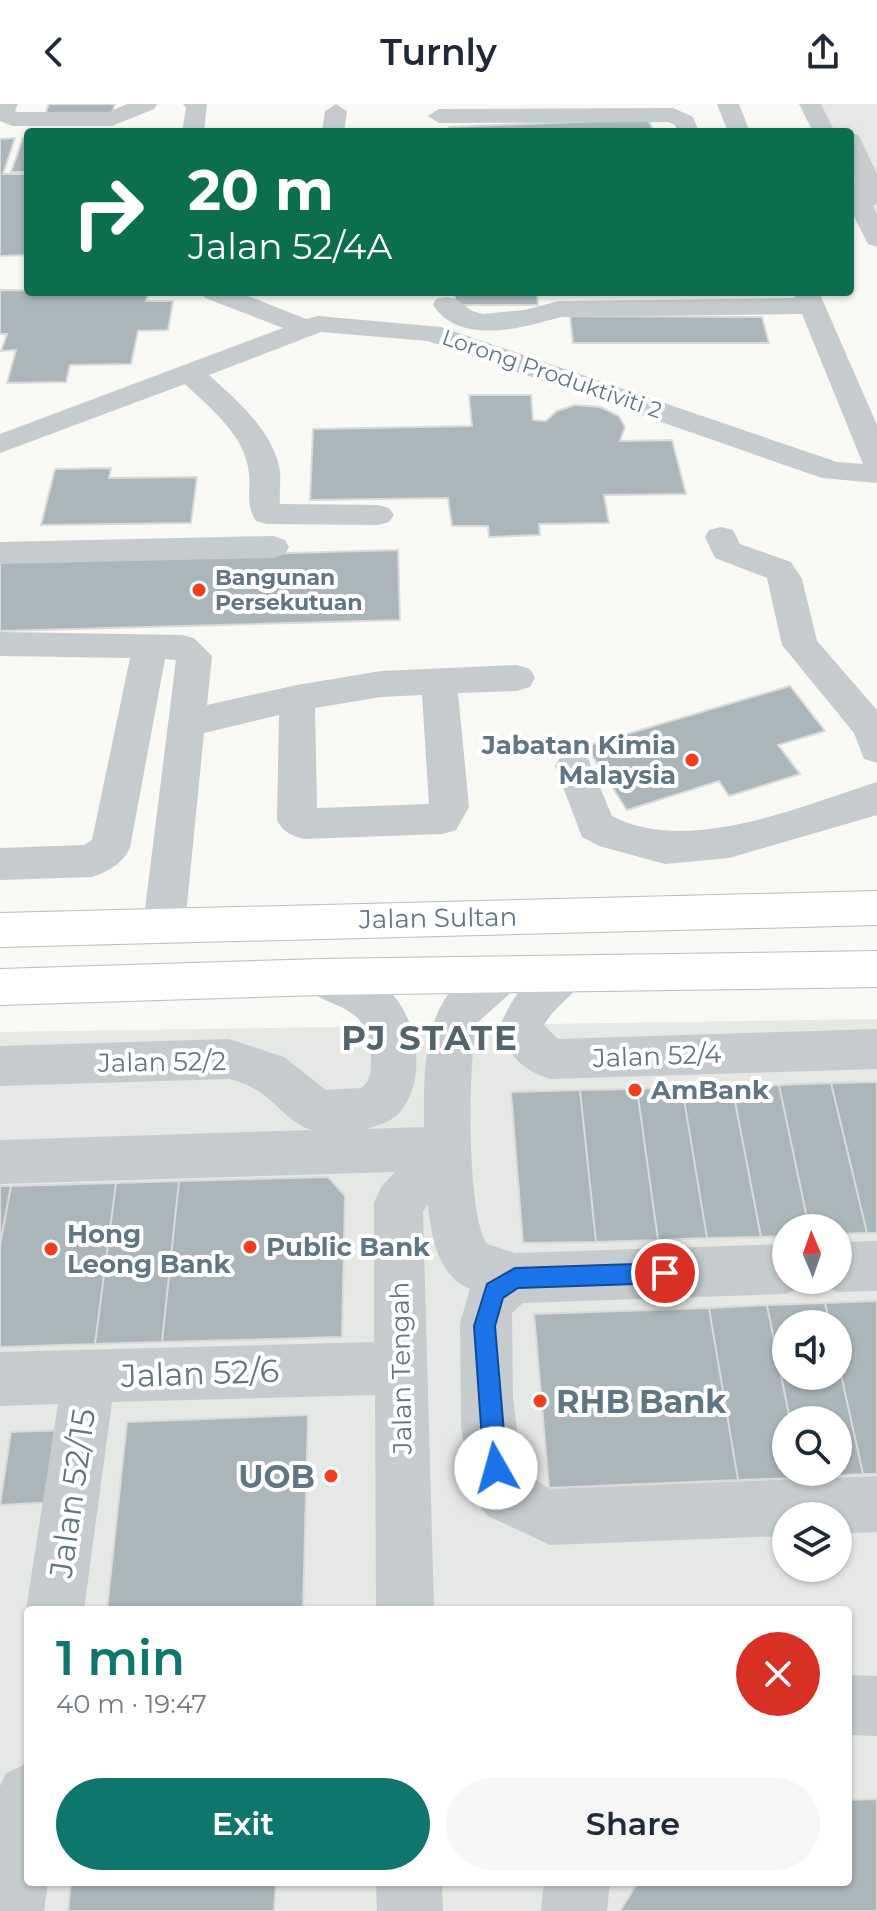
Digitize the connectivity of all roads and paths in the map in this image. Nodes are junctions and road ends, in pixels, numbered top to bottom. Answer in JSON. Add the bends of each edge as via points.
{"nodes":[{"id":1,"x":7,"y":104,"type":"edge"},
{"id":2,"x":146,"y":104,"type":"edge"},
{"id":3,"x":194,"y":104,"type":"edge"},
{"id":4,"x":728,"y":104,"type":"edge"},
{"id":5,"x":439,"y":116,"type":"dead end"},
{"id":6,"x":194,"y":128,"type":"edge"},
{"id":7,"x":687,"y":128,"type":"edge"},
{"id":8,"x":737,"y":128,"type":"edge"},
{"id":9,"x":854,"y":149,"type":"edge"},
{"id":10,"x":867,"y":214,"type":"edge"},
{"id":11,"x":225,"y":296,"type":"edge"},
{"id":12,"x":809,"y":299,"type":"edge"},
{"id":13,"x":558,"y":301,"type":"edge"},
{"id":14,"x":446,"y":305,"type":"dead end"},
{"id":15,"x":314,"y":319,"type":"junction"},
{"id":16,"x":530,"y":319,"type":"junction"},
{"id":17,"x":520,"y":361,"type":"junction"},
{"id":18,"x":191,"y":374,"type":"junction"},
{"id":19,"x":0,"y":444,"type":"edge"},
{"id":20,"x":877,"y":461,"type":"edge"},
{"id":21,"x":877,"y":474,"type":"edge"},
{"id":22,"x":378,"y":515,"type":"dead end"},
{"id":23,"x":721,"y":537,"type":"dead end"},
{"id":24,"x":273,"y":547,"type":"dead end"},
{"id":25,"x":0,"y":553,"type":"edge"},
{"id":26,"x":0,"y":644,"type":"edge"},
{"id":27,"x":150,"y":645,"type":"junction"},
{"id":28,"x":517,"y":678,"type":"dead end"},
{"id":29,"x":439,"y":680,"type":"junction"},
{"id":30,"x":297,"y":698,"type":"junction"},
{"id":31,"x":188,"y":723,"type":"junction"},
{"id":32,"x":877,"y":749,"type":"edge"},
{"id":33,"x":574,"y":766,"type":"dead end"},
{"id":34,"x":877,"y":797,"type":"edge"},
{"id":35,"x":0,"y":864,"type":"edge"},
{"id":36,"x":877,"y":908,"type":"edge"},
{"id":37,"x":164,"y":925,"type":"junction"},
{"id":38,"x":0,"y":930,"type":"edge"},
{"id":39,"x":877,"y":969,"type":"edge"},
{"id":40,"x":565,"y":974,"type":"junction"},
{"id":41,"x":500,"y":976,"type":"junction"},
{"id":42,"x":321,"y":977,"type":"junction"},
{"id":43,"x":0,"y":987,"type":"edge"},
{"id":44,"x":877,"y":1049,"type":"edge"},
{"id":45,"x":0,"y":1066,"type":"edge"},
{"id":46,"x":317,"y":1131,"type":"junction"},
{"id":47,"x":449,"y":1148,"type":"junction"},
{"id":48,"x":0,"y":1162,"type":"edge"},
{"id":49,"x":877,"y":1266,"type":"edge"},
{"id":50,"x":852,"y":1267,"type":"edge"},
{"id":51,"x":772,"y":1269,"type":"edge"},
{"id":52,"x":515,"y":1278,"type":"junction"},
{"id":53,"x":401,"y":1368,"type":"junction"},
{"id":54,"x":89,"y":1377,"type":"junction"},
{"id":55,"x":0,"y":1379,"type":"edge"},
{"id":56,"x":877,"y":1504,"type":"edge"},
{"id":57,"x":56,"y":1606,"type":"edge"},
{"id":58,"x":405,"y":1606,"type":"edge"},
{"id":59,"x":852,"y":1705,"type":"edge"},
{"id":60,"x":877,"y":1706,"type":"edge"},
{"id":61,"x":24,"y":1822,"type":"edge"},
{"id":62,"x":409,"y":1886,"type":"edge"},
{"id":63,"x":577,"y":1886,"type":"edge"},
{"id":64,"x":11,"y":1911,"type":"edge"},
{"id":65,"x":410,"y":1911,"type":"edge"},
{"id":66,"x":574,"y":1911,"type":"edge"}],
"edges":[{"from":1,"to":2,"type":"street","via":[[3,113],[13,119],[112,119]]},
{"from":3,"to":6,"type":"street"},
{"from":4,"to":8,"type":"street"},
{"from":5,"to":7,"type":"street","via":[[673,115]]},
{"from":9,"to":10,"type":"street","via":[[872,189]]},
{"from":11,"to":15,"type":"street","via":[[293,322]]},
{"from":12,"to":13,"type":"street"},
{"from":12,"to":20,"type":"street"},
{"from":13,"to":16,"type":"street"},
{"from":14,"to":16,"type":"street","via":[[469,320]]},
{"from":15,"to":17,"type":"street","name":"Lorong Produktiviti 2","via":[[431,333]]},
{"from":15,"to":18,"type":"street","name":"Lorong Produktiviti 2"},
{"from":16,"to":17,"type":"street","via":[[531,339]]},
{"from":17,"to":21,"type":"street","name":"Lorong Produktiviti 2","via":[[833,471]]},
{"from":18,"to":19,"type":"street","name":"Lorong Produktiviti 2"},
{"from":18,"to":22,"type":"street","via":[[245,427],[264,469],[267,514]]},
{"from":23,"to":32,"type":"street","via":[[727,551],[779,570],[800,645],[871,728]]},
{"from":24,"to":25,"type":"street"},
{"from":26,"to":27,"type":"street"},
{"from":27,"to":31,"type":"street","via":[[182,647],[194,656]]},
{"from":27,"to":35,"type":"street","via":[[110,848],[92,861]]},
{"from":28,"to":29,"type":"street"},
{"from":29,"to":30,"type":"street"},
{"from":29,"to":30,"type":"street","via":[[449,807],[442,819],[304,824],[297,820]]},
{"from":30,"to":31,"type":"street"},
{"from":31,"to":37,"type":"street"},
{"from":33,"to":34,"type":"street","via":[[596,826],[665,848],[729,842]]},
{"from":36,"to":37,"type":"main road","name":"Jalan Sultan"},
{"from":37,"to":38,"type":"main road","name":"Jalan Sultan"},
{"from":39,"to":40,"type":"main road"},
{"from":40,"to":41,"type":"main road"},
{"from":40,"to":44,"type":"street","name":"Jalan 52/4","via":[[533,1004],[522,1025],[527,1042],[550,1059]]},
{"from":41,"to":42,"type":"main road"},
{"from":41,"to":47,"type":"street","via":[[473,995],[454,1022],[448,1069]]},
{"from":42,"to":43,"type":"main road"},
{"from":42,"to":46,"type":"street","via":[[376,1007],[388,1023],[393,1046],[387,1096]]},
{"from":45,"to":46,"type":"street","name":"Jalan 52/2","via":[[229,1059],[259,1065],[286,1081]]},
{"from":46,"to":47,"type":"street"},
{"from":46,"to":48,"type":"street"},
{"from":47,"to":52,"type":"street","via":[[455,1232],[466,1259],[483,1270]]},
{"from":47,"to":53,"type":"street","name":"Jalan Tengah","via":[[398,1203]]},
{"from":49,"to":50,"type":"street"},
{"from":51,"to":52,"type":"street"},
{"from":52,"to":56,"type":"street","via":[[495,1292],[484,1326],[492,1451],[499,1485],[519,1504],[550,1517]]},
{"from":53,"to":54,"type":"street","name":"Jalan 52/6"},
{"from":53,"to":58,"type":"street","name":"Jalan Tengah"},
{"from":54,"to":55,"type":"street","name":"Jalan 52/6"},
{"from":54,"to":57,"type":"street","name":"Jalan 52/15"},
{"from":59,"to":60,"type":"street"},
{"from":61,"to":64,"type":"street"},
{"from":62,"to":65,"type":"street"},
{"from":63,"to":66,"type":"street"}]}
